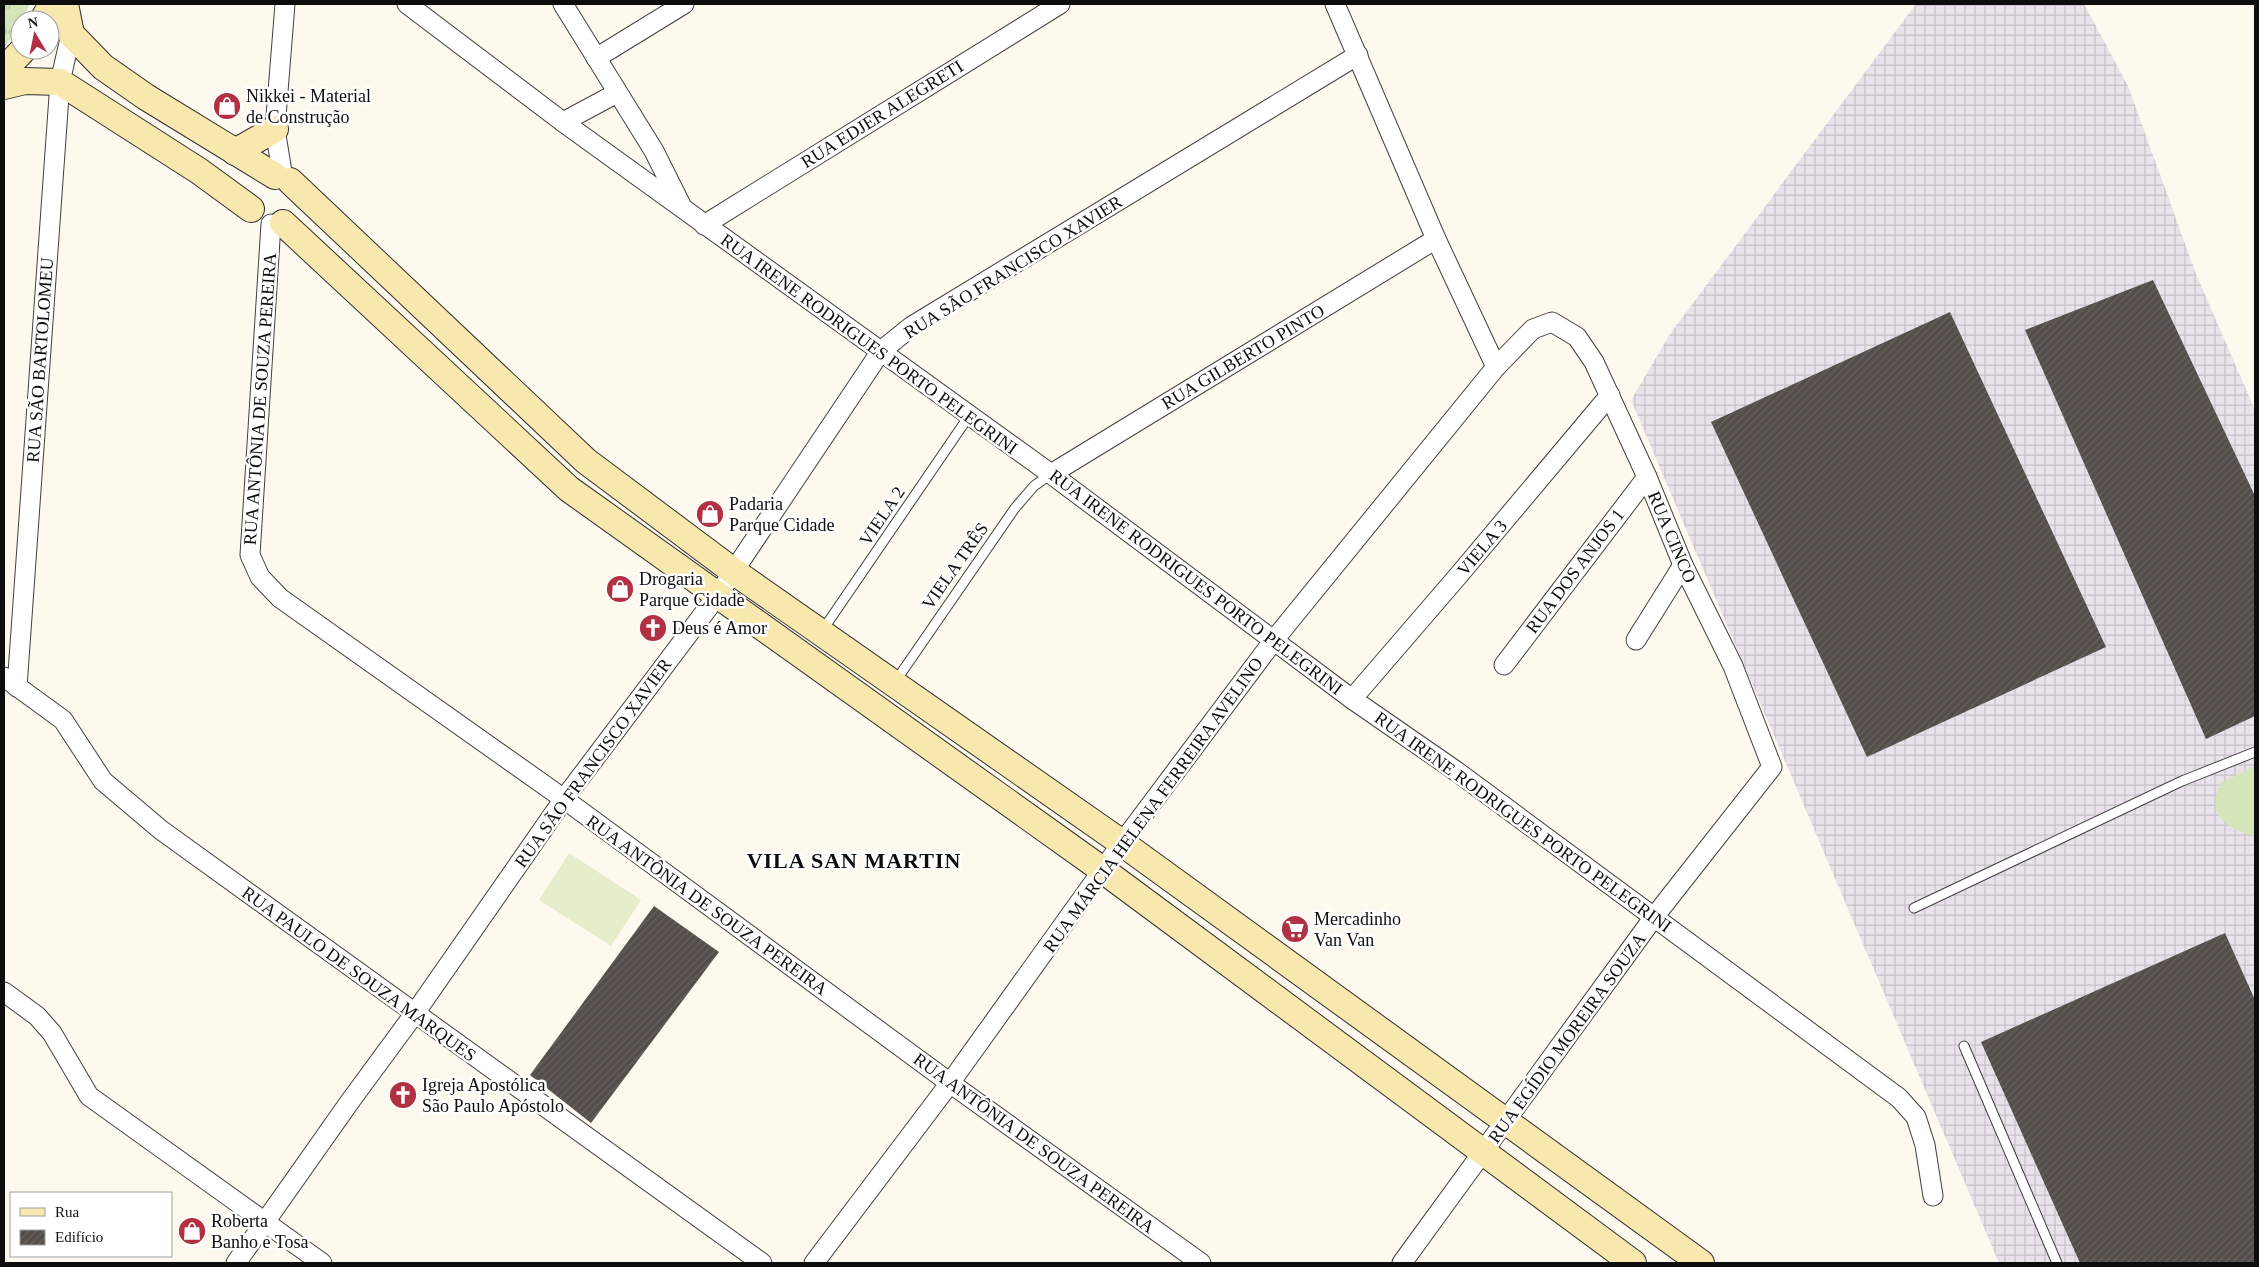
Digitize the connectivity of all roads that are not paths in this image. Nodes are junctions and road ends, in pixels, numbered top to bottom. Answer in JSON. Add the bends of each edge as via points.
{"nodes":[{"id":1,"x":65,"y":4,"type":"edge"},
{"id":2,"x":285,"y":4,"type":"edge"},
{"id":3,"x":407,"y":4,"type":"edge"},
{"id":4,"x":563,"y":4,"type":"edge"},
{"id":5,"x":684,"y":4,"type":"edge"},
{"id":6,"x":1060,"y":4,"type":"edge"},
{"id":7,"x":1335,"y":4,"type":"edge"},
{"id":8,"x":71,"y":34,"type":"junction"},
{"id":9,"x":1358,"y":55,"type":"junction"},
{"id":10,"x":596,"y":58,"type":"junction"},
{"id":11,"x":14,"y":60,"type":"edge"},
{"id":12,"x":4,"y":70,"type":"edge"},
{"id":13,"x":60,"y":82,"type":"junction"},
{"id":14,"x":4,"y":86,"type":"edge"},
{"id":15,"x":617,"y":93,"type":"junction"},
{"id":16,"x":563,"y":122,"type":"junction"},
{"id":17,"x":275,"y":129,"type":"junction"},
{"id":18,"x":235,"y":152,"type":"junction"},
{"id":19,"x":283,"y":178,"type":"junction"},
{"id":20,"x":682,"y":208,"type":"junction"},
{"id":21,"x":268,"y":219,"type":"junction"},
{"id":22,"x":704,"y":225,"type":"junction"},
{"id":23,"x":1436,"y":239,"type":"junction"},
{"id":24,"x":1552,"y":322,"type":"joint"},
{"id":25,"x":881,"y":351,"type":"junction"},
{"id":26,"x":1496,"y":368,"type":"junction"},
{"id":27,"x":1610,"y":395,"type":"junction"},
{"id":28,"x":969,"y":416,"type":"junction"},
{"id":29,"x":1051,"y":474,"type":"junction"},
{"id":30,"x":1647,"y":477,"type":"junction"},
{"id":31,"x":1683,"y":566,"type":"junction"},
{"id":32,"x":733,"y":571,"type":"junction"},
{"id":33,"x":717,"y":596,"type":"junction"},
{"id":34,"x":820,"y":633,"type":"junction"},
{"id":35,"x":1274,"y":640,"type":"junction"},
{"id":36,"x":1636,"y":640,"type":"dead end"},
{"id":37,"x":1504,"y":665,"type":"dead end"},
{"id":38,"x":10,"y":682,"type":"edge"},
{"id":39,"x":893,"y":684,"type":"junction"},
{"id":40,"x":1352,"y":699,"type":"junction"},
{"id":41,"x":2255,"y":752,"type":"edge"},
{"id":42,"x":1772,"y":767,"type":"joint"},
{"id":43,"x":564,"y":799,"type":"junction"},
{"id":44,"x":1122,"y":843,"type":"junction"},
{"id":45,"x":1104,"y":871,"type":"junction"},
{"id":46,"x":1914,"y":908,"type":"dead end"},
{"id":47,"x":1654,"y":917,"type":"junction"},
{"id":48,"x":4,"y":992,"type":"edge"},
{"id":49,"x":415,"y":1013,"type":"junction"},
{"id":50,"x":1964,"y":1046,"type":"dead end"},
{"id":51,"x":950,"y":1083,"type":"junction"},
{"id":52,"x":1506,"y":1123,"type":"junction"},
{"id":53,"x":1484,"y":1151,"type":"junction"},
{"id":54,"x":1933,"y":1196,"type":"dead end"},
{"id":55,"x":265,"y":1221,"type":"junction"},
{"id":56,"x":236,"y":1263,"type":"edge"},
{"id":57,"x":322,"y":1263,"type":"edge"},
{"id":58,"x":762,"y":1263,"type":"edge"},
{"id":59,"x":814,"y":1263,"type":"edge"},
{"id":60,"x":1201,"y":1263,"type":"edge"},
{"id":61,"x":1402,"y":1263,"type":"edge"},
{"id":62,"x":1633,"y":1263,"type":"edge"},
{"id":63,"x":1701,"y":1263,"type":"edge"},
{"id":64,"x":2056,"y":1263,"type":"edge"}],
"edges":[{"from":1,"to":8,"type":"main road"},
{"from":2,"to":17,"type":"street"},
{"from":3,"to":16,"type":"street","name":"RUA IRENE RODRIGUES PORTO PELEGRINI"},
{"from":4,"to":10,"type":"street"},
{"from":5,"to":10,"type":"street"},
{"from":6,"to":22,"type":"street","name":"RUA EDJER ALEGRETI"},
{"from":7,"to":9,"type":"street"},
{"from":8,"to":13,"type":"street","name":"RUA SÃO BARTOLOMEU"},
{"from":8,"to":18,"type":"main road","via":[[103,67]]},
{"from":9,"to":23,"type":"street"},
{"from":9,"to":25,"type":"street","name":"RUA SÃO FRANCISCO XAVIER","via":[[912,326]]},
{"from":10,"to":15,"type":"street"},
{"from":11,"to":12,"type":"main road"},
{"from":13,"to":14,"type":"main road","via":[[25,81]]},
{"from":13,"to":21,"type":"main road"},
{"from":13,"to":38,"type":"street","name":"RUA SÃO BARTOLOMEU"},
{"from":15,"to":16,"type":"street"},
{"from":15,"to":20,"type":"street","via":[[654,151]]},
{"from":16,"to":20,"type":"street","name":"RUA IRENE RODRIGUES PORTO PELEGRINI"},
{"from":17,"to":18,"type":"main road"},
{"from":17,"to":19,"type":"street"},
{"from":18,"to":19,"type":"main road"},
{"from":19,"to":21,"type":"main road","via":[[295,188],[296,212]]},
{"from":19,"to":21,"type":"main road","via":[[260,180],[254,186],[250,201]]},
{"from":19,"to":32,"type":"main road","via":[[586,461]]},
{"from":20,"to":22,"type":"street","name":"RUA IRENE RODRIGUES PORTO PELEGRINI"},
{"from":21,"to":33,"type":"main road","via":[[569,489]]},
{"from":21,"to":43,"type":"street","name":"RUA ANTÔNIA DE SOUZA PEREIRA","via":[[250,555],[260,577],[280,598]]},
{"from":22,"to":25,"type":"street","name":"RUA IRENE RODRIGUES PORTO PELEGRINI"},
{"from":23,"to":26,"type":"street"},
{"from":23,"to":29,"type":"street","name":"RUA GILBERTO PINTO"},
{"from":24,"to":26,"type":"street","name":"RUA MÁRCIA HELENA FERREIRA AVELINO","via":[[1533,329]]},
{"from":24,"to":27,"type":"street","name":"RUA CINCO","via":[[1577,337]]},
{"from":25,"to":28,"type":"street","name":"RUA IRENE RODRIGUES PORTO PELEGRINI"},
{"from":25,"to":32,"type":"street","name":"RUA SÃO FRANCISCO XAVIER"},
{"from":26,"to":35,"type":"street","name":"RUA MÁRCIA HELENA FERREIRA AVELINO"},
{"from":27,"to":30,"type":"street","name":"RUA CINCO"},
{"from":27,"to":40,"type":"street","name":"VIELA 3"},
{"from":28,"to":29,"type":"street","name":"RUA IRENE RODRIGUES PORTO PELEGRINI"},
{"from":28,"to":34,"type":"lane","name":"VIELA 2"},
{"from":29,"to":35,"type":"street","name":"RUA IRENE RODRIGUES PORTO PELEGRINI"},
{"from":29,"to":39,"type":"lane","name":"VIELA TRÊS","via":[[1034,486],[1015,508]]},
{"from":30,"to":31,"type":"street","name":"RUA CINCO"},
{"from":30,"to":37,"type":"street","name":"RUA DOS ANJOS 1"},
{"from":31,"to":36,"type":"street"},
{"from":31,"to":42,"type":"street","name":"RUA CINCO","via":[[1733,666]]},
{"from":32,"to":33,"type":"street","name":"RUA SÃO FRANCISCO XAVIER"},
{"from":32,"to":34,"type":"main road"},
{"from":33,"to":43,"type":"street","name":"RUA SÃO FRANCISCO XAVIER"},
{"from":33,"to":45,"type":"main road"},
{"from":34,"to":39,"type":"main road"},
{"from":35,"to":40,"type":"street","name":"RUA IRENE RODRIGUES PORTO PELEGRINI"},
{"from":35,"to":44,"type":"street","name":"RUA MÁRCIA HELENA FERREIRA AVELINO"},
{"from":38,"to":49,"type":"street","name":"RUA PAULO DE SOUZA MARQUES","via":[[63,720],[103,781],[161,830]]},
{"from":39,"to":44,"type":"main road"},
{"from":40,"to":47,"type":"street","name":"RUA IRENE RODRIGUES PORTO PELEGRINI"},
{"from":41,"to":46,"type":"lane","via":[[2182,781]]},
{"from":42,"to":47,"type":"street","name":"RUA EGÍDIO MOREIRA SOUZA"},
{"from":43,"to":49,"type":"street","name":"RUA SÃO FRANCISCO XAVIER"},
{"from":43,"to":51,"type":"street","name":"RUA ANTÔNIA DE SOUZA PEREIRA"},
{"from":44,"to":45,"type":"street","name":"RUA MÁRCIA HELENA FERREIRA AVELINO"},
{"from":44,"to":52,"type":"main road"},
{"from":45,"to":51,"type":"street","name":"RUA MÁRCIA HELENA FERREIRA AVELINO"},
{"from":45,"to":53,"type":"main road"},
{"from":47,"to":52,"type":"street","name":"RUA EGÍDIO MOREIRA SOUZA"},
{"from":47,"to":54,"type":"street","name":"RUA IRENE RODRIGUES PORTO PELEGRINI","via":[[1899,1098],[1916,1118],[1925,1145]]},
{"from":48,"to":55,"type":"street","via":[[37,1016],[52,1033],[88,1096]]},
{"from":49,"to":55,"type":"street","name":"RUA SÃO FRANCISCO XAVIER"},
{"from":49,"to":58,"type":"street","name":"RUA PAULO DE SOUZA MARQUES"},
{"from":50,"to":64,"type":"lane"},
{"from":51,"to":59,"type":"street","name":"RUA MÁRCIA HELENA FERREIRA AVELINO"},
{"from":51,"to":60,"type":"street","name":"RUA ANTÔNIA DE SOUZA PEREIRA"},
{"from":52,"to":53,"type":"street","name":"RUA EGÍDIO MOREIRA SOUZA"},
{"from":52,"to":63,"type":"main road"},
{"from":53,"to":61,"type":"street","name":"RUA EGÍDIO MOREIRA SOUZA"},
{"from":53,"to":62,"type":"main road"},
{"from":55,"to":56,"type":"street","name":"RUA SÃO FRANCISCO XAVIER"},
{"from":55,"to":57,"type":"street"}]}
